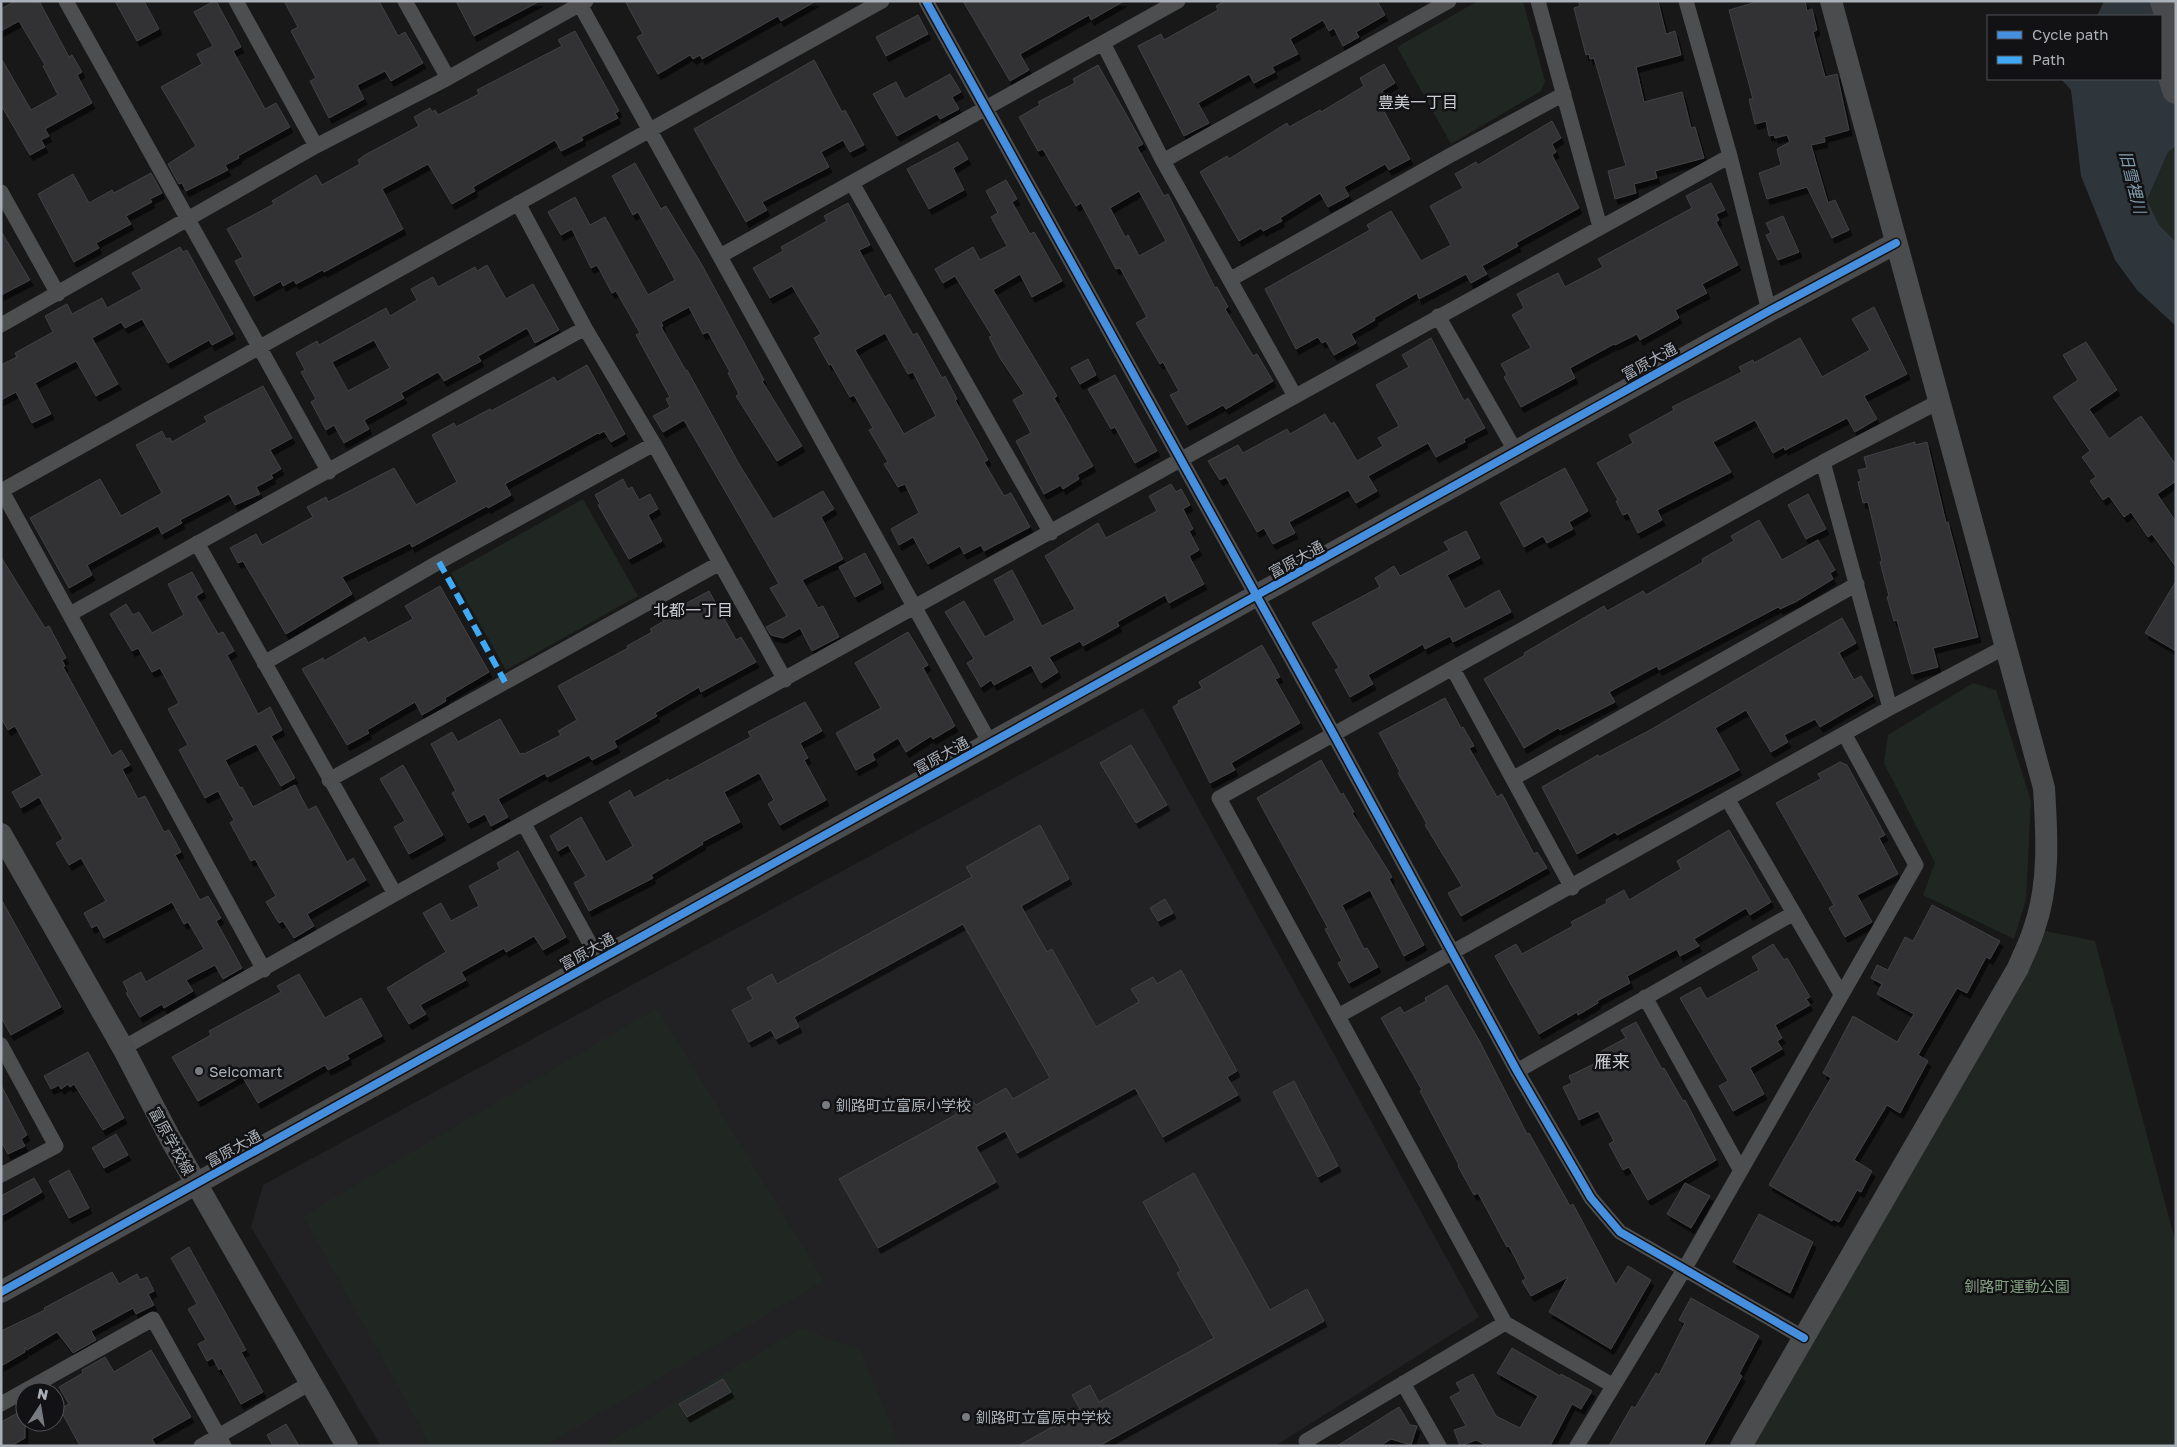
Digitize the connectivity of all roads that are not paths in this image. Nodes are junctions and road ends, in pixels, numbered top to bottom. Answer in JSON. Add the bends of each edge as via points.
{"nodes":[{"id":1,"x":66,"y":1,"type":"edge"},
{"id":2,"x":236,"y":1,"type":"edge"},
{"id":3,"x":405,"y":1,"type":"edge"},
{"id":4,"x":882,"y":1,"type":"edge"},
{"id":5,"x":926,"y":1,"type":"edge"},
{"id":6,"x":1178,"y":1,"type":"edge"},
{"id":7,"x":1449,"y":1,"type":"edge"},
{"id":8,"x":1538,"y":1,"type":"edge"},
{"id":9,"x":1686,"y":1,"type":"edge"},
{"id":10,"x":1832,"y":1,"type":"edge"},
{"id":11,"x":2149,"y":1,"type":"edge"},
{"id":12,"x":2164,"y":1,"type":"edge"},
{"id":13,"x":581,"y":2,"type":"edge"},
{"id":14,"x":2154,"y":15,"type":"edge"},
{"id":15,"x":2176,"y":40,"type":"edge"},
{"id":16,"x":1102,"y":43,"type":"junction"},
{"id":17,"x":2162,"y":43,"type":"edge"},
{"id":18,"x":448,"y":78,"type":"junction"},
{"id":19,"x":2176,"y":90,"type":"edge"},
{"id":20,"x":1564,"y":94,"type":"junction"},
{"id":21,"x":985,"y":108,"type":"junction"},
{"id":22,"x":650,"y":129,"type":"junction"},
{"id":23,"x":316,"y":146,"type":"junction"},
{"id":24,"x":1730,"y":156,"type":"junction"},
{"id":25,"x":1163,"y":161,"type":"junction"},
{"id":26,"x":852,"y":183,"type":"junction"},
{"id":27,"x":1,"y":192,"type":"edge"},
{"id":28,"x":518,"y":203,"type":"junction"},
{"id":29,"x":188,"y":221,"type":"junction"},
{"id":30,"x":1600,"y":226,"type":"junction"},
{"id":31,"x":1896,"y":243,"type":"junction"},
{"id":32,"x":720,"y":256,"type":"junction"},
{"id":33,"x":1231,"y":279,"type":"junction"},
{"id":34,"x":58,"y":294,"type":"junction"},
{"id":35,"x":1769,"y":311,"type":"junction"},
{"id":36,"x":1438,"y":316,"type":"junction"},
{"id":37,"x":1,"y":325,"type":"edge"},
{"id":38,"x":585,"y":328,"type":"junction"},
{"id":39,"x":260,"y":346,"type":"junction"},
{"id":40,"x":1295,"y":396,"type":"junction"},
{"id":41,"x":1940,"y":401,"type":"junction"},
{"id":42,"x":654,"y":444,"type":"junction"},
{"id":43,"x":1516,"y":452,"type":"junction"},
{"id":44,"x":1180,"y":460,"type":"junction"},
{"id":45,"x":1823,"y":462,"type":"junction"},
{"id":46,"x":329,"y":472,"type":"junction"},
{"id":47,"x":2,"y":491,"type":"edge"},
{"id":48,"x":1051,"y":533,"type":"junction"},
{"id":49,"x":197,"y":543,"type":"junction"},
{"id":50,"x":720,"y":563,"type":"junction"},
{"id":51,"x":1857,"y":584,"type":"junction"},
{"id":52,"x":1256,"y":597,"type":"junction"},
{"id":53,"x":915,"y":608,"type":"junction"},
{"id":54,"x":70,"y":614,"type":"junction"},
{"id":55,"x":2006,"y":646,"type":"junction"},
{"id":56,"x":264,"y":663,"type":"junction"},
{"id":57,"x":1453,"y":669,"type":"junction"},
{"id":58,"x":785,"y":680,"type":"junction"},
{"id":59,"x":1890,"y":708,"type":"junction"},
{"id":60,"x":1845,"y":734,"type":"junction"},
{"id":61,"x":1334,"y":735,"type":"junction"},
{"id":62,"x":990,"y":743,"type":"junction"},
{"id":63,"x":1514,"y":778,"type":"junction"},
{"id":64,"x":330,"y":780,"type":"junction"},
{"id":65,"x":1728,"y":800,"type":"junction"},
{"id":66,"x":524,"y":824,"type":"junction"},
{"id":67,"x":1,"y":834,"type":"edge"},
{"id":68,"x":1572,"y":888,"type":"junction"},
{"id":69,"x":395,"y":894,"type":"junction"},
{"id":70,"x":1794,"y":913,"type":"junction"},
{"id":71,"x":1453,"y":952,"type":"junction"},
{"id":72,"x":598,"y":960,"type":"junction"},
{"id":73,"x":264,"y":970,"type":"junction"},
{"id":74,"x":1841,"y":994,"type":"junction"},
{"id":75,"x":1645,"y":997,"type":"junction"},
{"id":76,"x":1338,"y":1016,"type":"junction"},
{"id":77,"x":1,"y":1045,"type":"edge"},
{"id":78,"x":123,"y":1048,"type":"junction"},
{"id":79,"x":1517,"y":1071,"type":"junction"},
{"id":80,"x":1740,"y":1169,"type":"junction"},
{"id":81,"x":1,"y":1175,"type":"edge"},
{"id":82,"x":196,"y":1184,"type":"junction"},
{"id":83,"x":1684,"y":1268,"type":"junction"},
{"id":84,"x":1,"y":1292,"type":"edge"},
{"id":85,"x":1505,"y":1323,"type":"junction"},
{"id":86,"x":1804,"y":1338,"type":"junction"},
{"id":87,"x":312,"y":1382,"type":"junction"},
{"id":88,"x":1403,"y":1383,"type":"junction"},
{"id":89,"x":1612,"y":1385,"type":"junction"},
{"id":90,"x":1,"y":1404,"type":"edge"},
{"id":91,"x":221,"y":1441,"type":"edge"},
{"id":92,"x":201,"y":1446,"type":"edge"},
{"id":93,"x":347,"y":1446,"type":"edge"},
{"id":94,"x":1309,"y":1446,"type":"edge"},
{"id":95,"x":1439,"y":1446,"type":"edge"},
{"id":96,"x":1577,"y":1446,"type":"edge"},
{"id":97,"x":1741,"y":1446,"type":"edge"}],
"edges":[{"from":1,"to":29,"type":"street"},
{"from":2,"to":23,"type":"street"},
{"from":3,"to":18,"type":"street"},
{"from":4,"to":22,"type":"street"},
{"from":5,"to":21,"type":"street"},
{"from":6,"to":16,"type":"street"},
{"from":7,"to":25,"type":"street"},
{"from":8,"to":20,"type":"street"},
{"from":9,"to":24,"type":"street"},
{"from":10,"to":31,"type":"street"},
{"from":11,"to":14,"type":"highway"},
{"from":12,"to":15,"type":"highway"},
{"from":13,"to":18,"type":"street"},
{"from":13,"to":22,"type":"street"},
{"from":16,"to":21,"type":"street"},
{"from":16,"to":25,"type":"street"},
{"from":17,"to":19,"type":"highway"},
{"from":18,"to":23,"type":"street"},
{"from":20,"to":30,"type":"street"},
{"from":20,"to":33,"type":"street"},
{"from":21,"to":26,"type":"street"},
{"from":21,"to":44,"type":"street"},
{"from":22,"to":28,"type":"street"},
{"from":22,"to":32,"type":"street"},
{"from":23,"to":29,"type":"street"},
{"from":24,"to":30,"type":"street"},
{"from":24,"to":35,"type":"street"},
{"from":25,"to":33,"type":"street"},
{"from":26,"to":32,"type":"street"},
{"from":26,"to":48,"type":"street"},
{"from":27,"to":34,"type":"street"},
{"from":28,"to":38,"type":"street"},
{"from":28,"to":39,"type":"street"},
{"from":29,"to":34,"type":"street"},
{"from":29,"to":39,"type":"street"},
{"from":30,"to":36,"type":"street"},
{"from":31,"to":35,"type":"street","name":"富原大通"},
{"from":31,"to":41,"type":"street"},
{"from":32,"to":53,"type":"street"},
{"from":33,"to":40,"type":"street"},
{"from":34,"to":37,"type":"street"},
{"from":35,"to":43,"type":"street","name":"富原大通"},
{"from":36,"to":40,"type":"street"},
{"from":36,"to":43,"type":"street"},
{"from":38,"to":42,"type":"street"},
{"from":38,"to":46,"type":"street"},
{"from":39,"to":46,"type":"street"},
{"from":39,"to":47,"type":"street"},
{"from":40,"to":44,"type":"street"},
{"from":41,"to":45,"type":"street"},
{"from":41,"to":55,"type":"street"},
{"from":42,"to":50,"type":"street"},
{"from":42,"to":56,"type":"street","via":[[438,562]]},
{"from":43,"to":52,"type":"street","name":"富原大通"},
{"from":44,"to":48,"type":"street"},
{"from":44,"to":52,"type":"street"},
{"from":45,"to":51,"type":"street"},
{"from":45,"to":57,"type":"street"},
{"from":46,"to":49,"type":"street"},
{"from":47,"to":54,"type":"street"},
{"from":48,"to":53,"type":"street"},
{"from":49,"to":54,"type":"street"},
{"from":49,"to":56,"type":"street"},
{"from":50,"to":58,"type":"street"},
{"from":50,"to":64,"type":"street"},
{"from":51,"to":59,"type":"street"},
{"from":51,"to":63,"type":"street"},
{"from":52,"to":61,"type":"street"},
{"from":52,"to":62,"type":"street","name":"富原大通"},
{"from":53,"to":58,"type":"street"},
{"from":53,"to":62,"type":"street"},
{"from":54,"to":73,"type":"street"},
{"from":55,"to":59,"type":"street"},
{"from":55,"to":86,"type":"street","via":[[2044,788],[2045,878],[2035,929],[2018,968]]},
{"from":56,"to":64,"type":"street"},
{"from":57,"to":61,"type":"street"},
{"from":57,"to":63,"type":"street"},
{"from":58,"to":66,"type":"street"},
{"from":59,"to":60,"type":"street"},
{"from":60,"to":65,"type":"street"},
{"from":60,"to":74,"type":"street","via":[[1916,865]]},
{"from":61,"to":71,"type":"street"},
{"from":61,"to":76,"type":"street","via":[[1219,798]]},
{"from":62,"to":72,"type":"street","name":"富原大通"},
{"from":63,"to":68,"type":"street"},
{"from":64,"to":69,"type":"street"},
{"from":65,"to":68,"type":"street"},
{"from":65,"to":70,"type":"street"},
{"from":66,"to":69,"type":"street"},
{"from":66,"to":72,"type":"street"},
{"from":67,"to":78,"type":"street","name":"富原学校線"},
{"from":68,"to":71,"type":"street"},
{"from":69,"to":73,"type":"street"},
{"from":70,"to":74,"type":"street"},
{"from":70,"to":75,"type":"street"},
{"from":71,"to":76,"type":"street"},
{"from":71,"to":79,"type":"street"},
{"from":72,"to":82,"type":"street","name":"富原大通"},
{"from":73,"to":78,"type":"street"},
{"from":74,"to":80,"type":"street"},
{"from":75,"to":79,"type":"street"},
{"from":75,"to":80,"type":"street"},
{"from":76,"to":85,"type":"street"},
{"from":77,"to":81,"type":"street","via":[[56,1146]]},
{"from":78,"to":82,"type":"street","name":"富原学校線"},
{"from":79,"to":83,"type":"street","via":[[1591,1198],[1620,1232]]},
{"from":80,"to":83,"type":"street"},
{"from":82,"to":84,"type":"street","name":"富原大通"},
{"from":82,"to":87,"type":"street","name":"富原学校線"},
{"from":83,"to":86,"type":"street"},
{"from":83,"to":89,"type":"street"},
{"from":85,"to":88,"type":"street"},
{"from":85,"to":89,"type":"street"},
{"from":86,"to":97,"type":"street"},
{"from":87,"to":91,"type":"street"},
{"from":87,"to":93,"type":"street","name":"富原学校線"},
{"from":88,"to":94,"type":"street","via":[[1306,1441]]},
{"from":88,"to":95,"type":"street"},
{"from":89,"to":96,"type":"street"},
{"from":90,"to":91,"type":"street","via":[[154,1319]]},
{"from":91,"to":92,"type":"street"}]}
